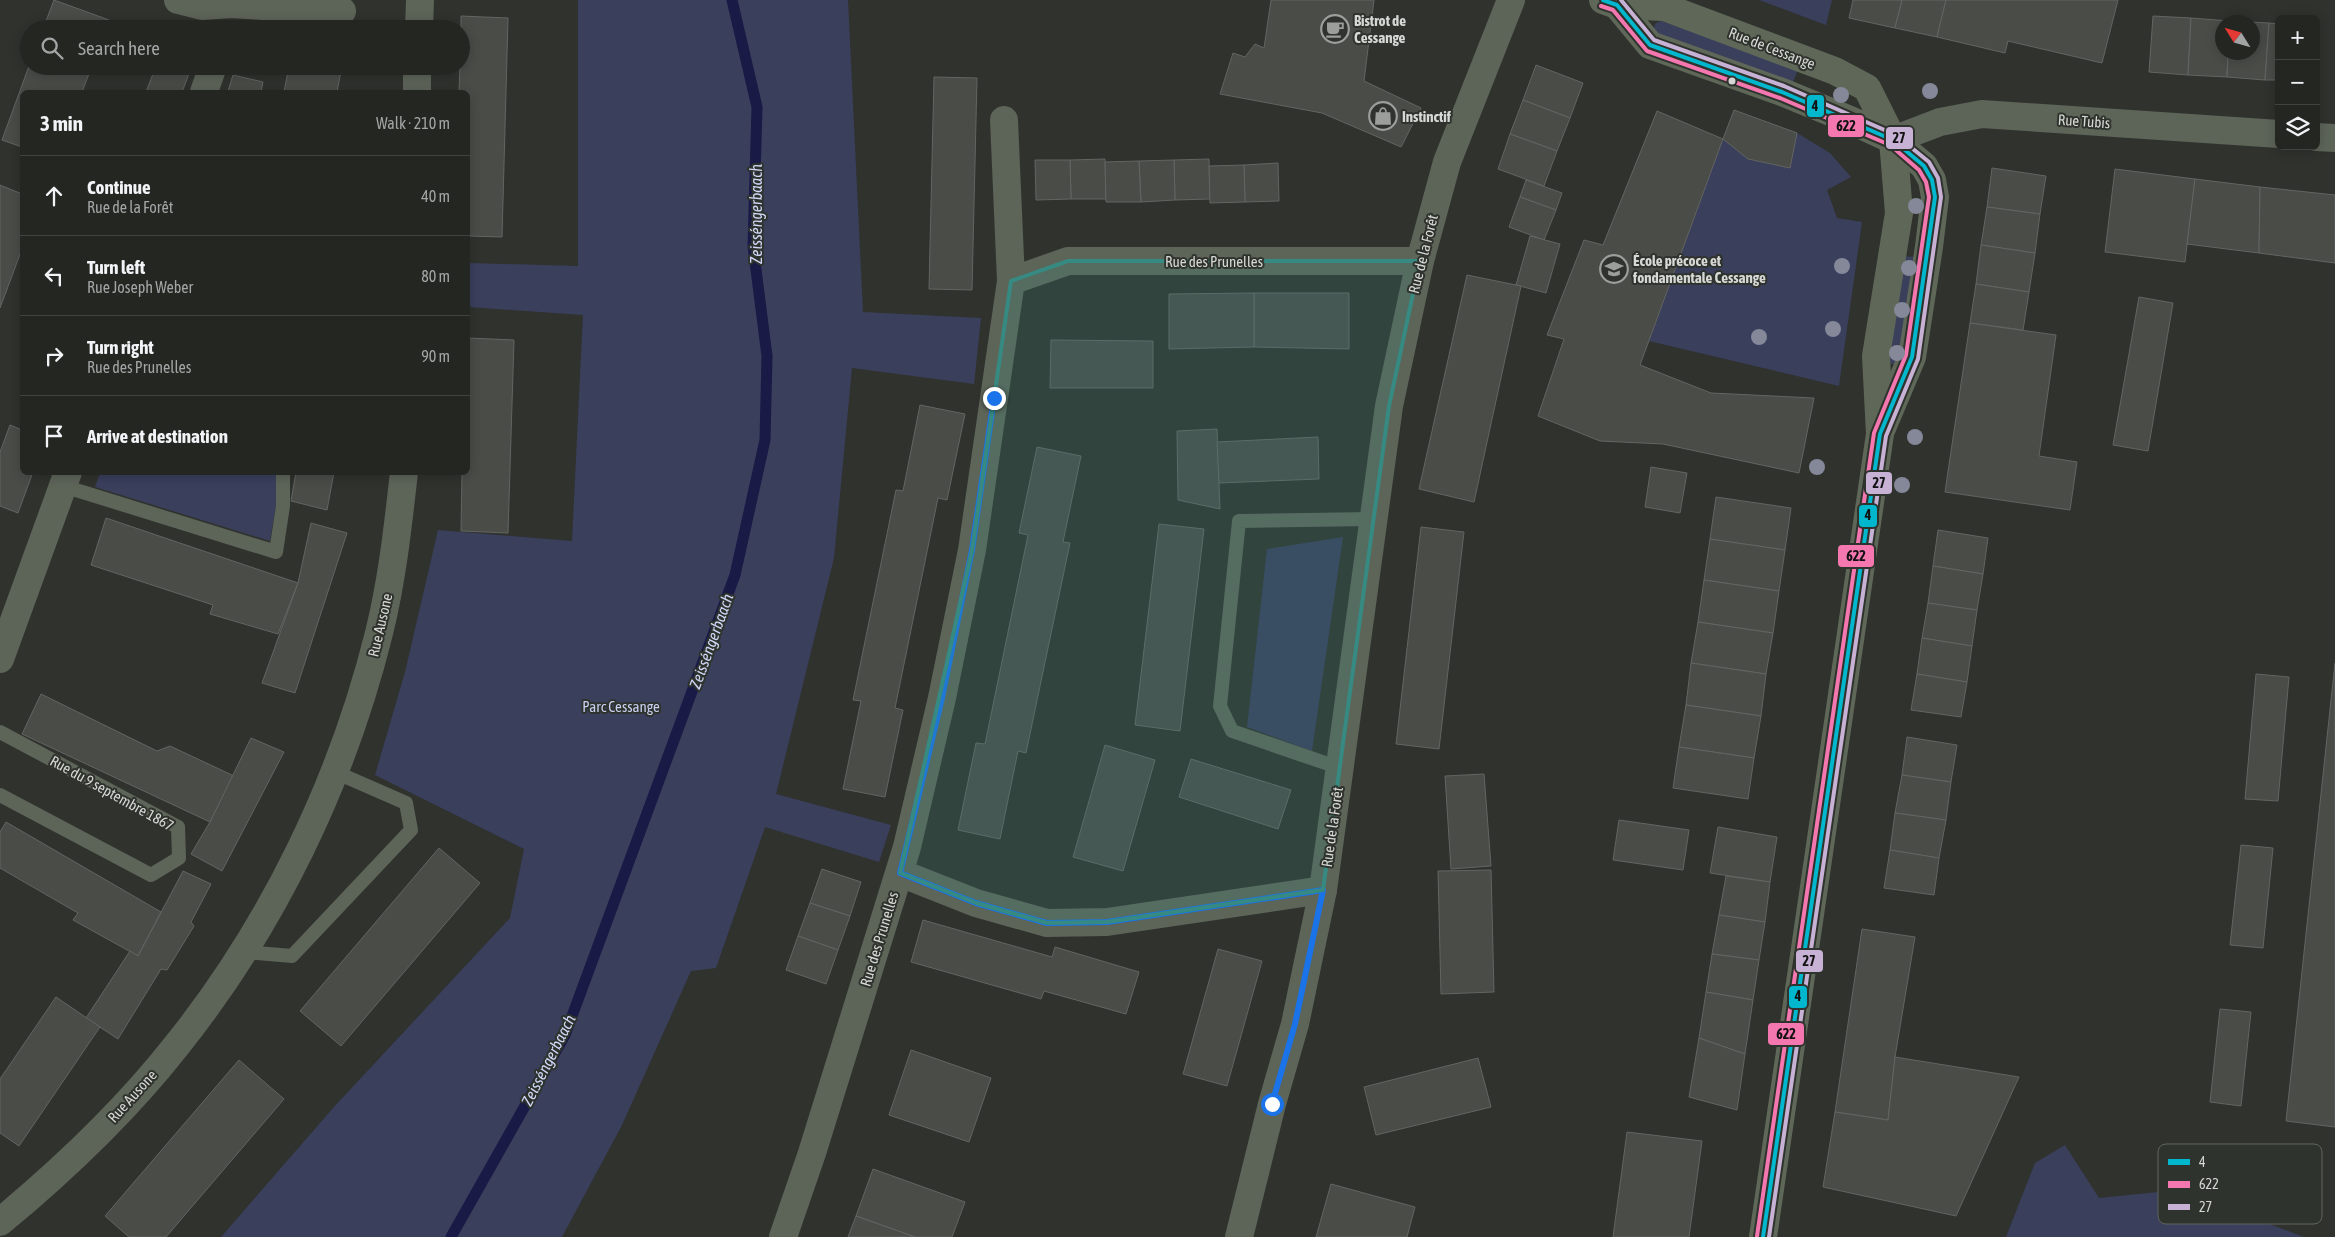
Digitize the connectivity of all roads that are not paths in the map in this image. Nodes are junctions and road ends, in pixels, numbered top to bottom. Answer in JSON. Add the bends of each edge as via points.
{"nodes":[{"id":1,"x":178,"y":0,"type":"edge"},
{"id":2,"x":420,"y":0,"type":"edge"},
{"id":3,"x":1511,"y":0,"type":"edge"},
{"id":4,"x":262,"y":2,"type":"edge"},
{"id":5,"x":1610,"y":2,"type":"edge"},
{"id":6,"x":342,"y":11,"type":"dead end"},
{"id":7,"x":419,"y":20,"type":"edge"},
{"id":8,"x":210,"y":75,"type":"edge"},
{"id":9,"x":418,"y":75,"type":"edge"},
{"id":10,"x":205,"y":90,"type":"edge"},
{"id":11,"x":417,"y":90,"type":"edge"},
{"id":12,"x":1004,"y":120,"type":"dead end"},
{"id":13,"x":2275,"y":134,"type":"edge"},
{"id":14,"x":2320,"y":137,"type":"edge"},
{"id":15,"x":2335,"y":138,"type":"edge"},
{"id":16,"x":1894,"y":140,"type":"junction"},
{"id":17,"x":1420,"y":261,"type":"junction"},
{"id":18,"x":1011,"y":281,"type":"junction"},
{"id":19,"x":1880,"y":434,"type":"junction"},
{"id":20,"x":283,"y":475,"type":"edge"},
{"id":21,"x":404,"y":475,"type":"edge"},
{"id":22,"x":66,"y":479,"type":"edge"},
{"id":23,"x":1372,"y":519,"type":"junction"},
{"id":24,"x":7,"y":614,"type":"edge"},
{"id":25,"x":0,"y":660,"type":"edge"},
{"id":26,"x":0,"y":732,"type":"edge"},
{"id":27,"x":1340,"y":768,"type":"junction"},
{"id":28,"x":335,"y":772,"type":"junction"},
{"id":29,"x":0,"y":795,"type":"edge"},
{"id":30,"x":900,"y":873,"type":"junction"},
{"id":31,"x":1323,"y":890,"type":"junction"},
{"id":32,"x":244,"y":952,"type":"junction"},
{"id":33,"x":5,"y":1208,"type":"edge"},
{"id":34,"x":783,"y":1237,"type":"edge"},
{"id":35,"x":1239,"y":1237,"type":"edge"},
{"id":36,"x":1763,"y":1237,"type":"edge"}],
"edges":[{"from":1,"to":4,"type":"street","via":[[202,6]]},
{"from":2,"to":7,"type":"street"},
{"from":3,"to":17,"type":"street","name":"Rue de la Forêt","via":[[1447,162]]},
{"from":4,"to":6,"type":"street"},
{"from":5,"to":16,"type":"main road","name":"Rue de Cessange","via":[[1650,45],[1782,92]]},
{"from":5,"to":16,"type":"main road","name":"Rue de Cessange","via":[[1664,7],[1835,71],[1867,88]]},
{"from":8,"to":10,"type":"street"},
{"from":9,"to":11,"type":"street"},
{"from":12,"to":18,"type":"street","name":"Rue des Prunelles"},
{"from":13,"to":16,"type":"street","name":"Rue Tubis","via":[[1982,114],[1940,122]]},
{"from":14,"to":15,"type":"street"},
{"from":16,"to":19,"type":"main road","name":"Rue de Cessange","via":[[1898,213],[1896,242],[1876,356]]},
{"from":16,"to":19,"type":"main road","name":"Rue de Cessange","via":[[1924,166],[1932,180],[1935,197],[1912,357]]},
{"from":17,"to":18,"type":"street","name":"Rue des Prunelles","via":[[1068,262]]},
{"from":17,"to":23,"type":"street","name":"Rue de la Forêt","via":[[1389,406]]},
{"from":18,"to":30,"type":"street","name":"Rue des Prunelles","via":[[972,550],[942,698]]},
{"from":19,"to":36,"type":"main road","name":"Rue de Cessange"},
{"from":20,"to":22,"type":"lane","via":[[283,506],[276,552]]},
{"from":21,"to":28,"type":"street","name":"Rue Ausone","via":[[391,575],[379,632]]},
{"from":22,"to":24,"type":"street"},
{"from":23,"to":27,"type":"street","name":"Rue de la Forêt"},
{"from":23,"to":27,"type":"lane","name":"Rue de la Forêt","via":[[1239,521],[1220,706],[1232,731]]},
{"from":24,"to":25,"type":"street"},
{"from":26,"to":29,"type":"lane","name":"Rue du 9 septembre 1867","via":[[178,827],[179,858],[151,875]]},
{"from":27,"to":31,"type":"street","name":"Rue de la Forêt"},
{"from":28,"to":32,"type":"street","name":"Rue Ausone","via":[[301,850]]},
{"from":28,"to":32,"type":"lane","via":[[406,803],[411,830],[292,956]]},
{"from":30,"to":31,"type":"street","via":[[976,903],[1047,923],[1107,922]]},
{"from":30,"to":34,"type":"street","name":"Rue des Prunelles"},
{"from":31,"to":35,"type":"street","name":"Rue de la Forêt","via":[[1295,1024]]},
{"from":32,"to":33,"type":"street","name":"Rue Ausone","via":[[177,1046],[139,1090],[99,1132]]}]}
